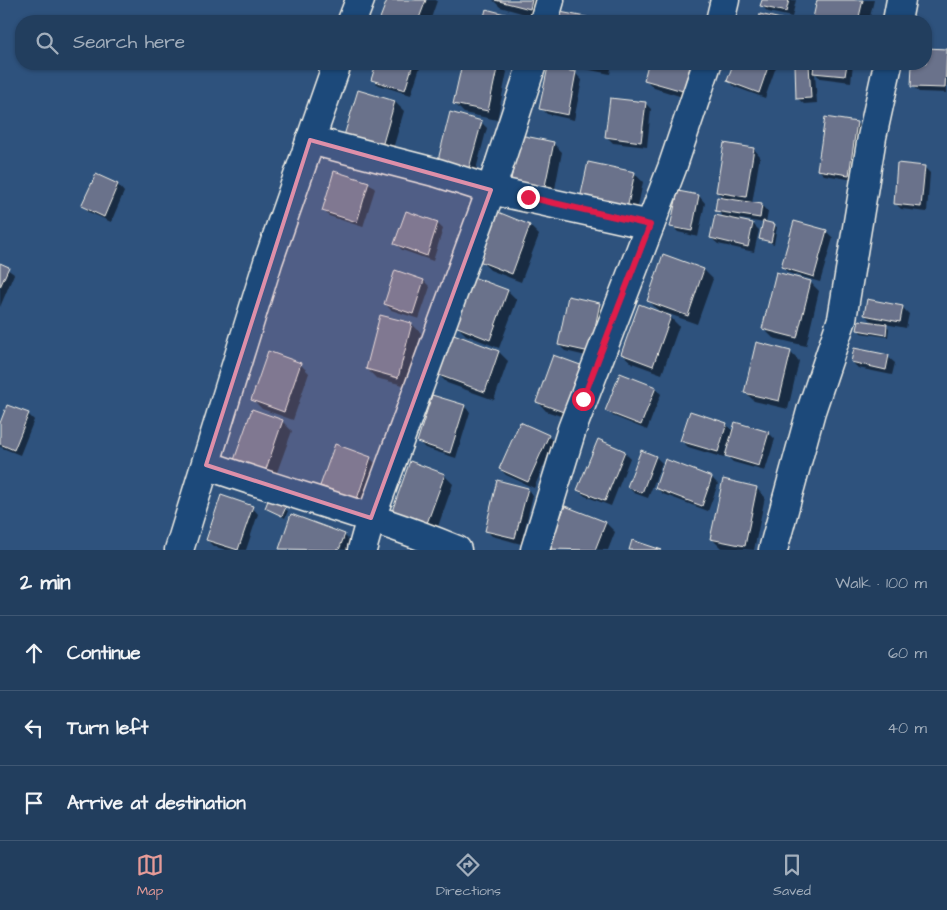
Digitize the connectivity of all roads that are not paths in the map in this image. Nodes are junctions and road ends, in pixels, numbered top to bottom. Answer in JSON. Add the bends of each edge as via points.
{"nodes":[{"id":1,"x":360,"y":0,"type":"edge"},
{"id":2,"x":550,"y":0,"type":"edge"},
{"id":3,"x":726,"y":0,"type":"edge"},
{"id":4,"x":901,"y":0,"type":"edge"},
{"id":5,"x":354,"y":15,"type":"edge"},
{"id":6,"x":546,"y":15,"type":"edge"},
{"id":7,"x":722,"y":15,"type":"edge"},
{"id":8,"x":898,"y":15,"type":"edge"},
{"id":9,"x":335,"y":70,"type":"edge"},
{"id":10,"x":530,"y":70,"type":"edge"},
{"id":11,"x":705,"y":70,"type":"edge"},
{"id":12,"x":887,"y":70,"type":"edge"},
{"id":13,"x":310,"y":140,"type":"junction"},
{"id":14,"x":491,"y":190,"type":"junction"},
{"id":15,"x":650,"y":225,"type":"junction"},
{"id":16,"x":206,"y":465,"type":"junction"},
{"id":17,"x":371,"y":518,"type":"junction"},
{"id":18,"x":179,"y":550,"type":"edge"},
{"id":19,"x":362,"y":550,"type":"edge"},
{"id":20,"x":456,"y":550,"type":"edge"},
{"id":21,"x":535,"y":550,"type":"edge"},
{"id":22,"x":773,"y":550,"type":"edge"}],
"edges":[{"from":1,"to":5,"type":"street"},
{"from":2,"to":6,"type":"street"},
{"from":3,"to":7,"type":"street"},
{"from":4,"to":8,"type":"street"},
{"from":9,"to":13,"type":"street"},
{"from":10,"to":14,"type":"street"},
{"from":11,"to":15,"type":"street"},
{"from":12,"to":22,"type":"street","via":[[842,319],[811,412]]},
{"from":13,"to":14,"type":"street"},
{"from":13,"to":16,"type":"street","via":[[268,262]]},
{"from":14,"to":15,"type":"street"},
{"from":14,"to":17,"type":"street"},
{"from":15,"to":21,"type":"street","via":[[572,428]]},
{"from":16,"to":17,"type":"street"},
{"from":16,"to":18,"type":"street"},
{"from":17,"to":19,"type":"street"},
{"from":17,"to":20,"type":"street"}]}
